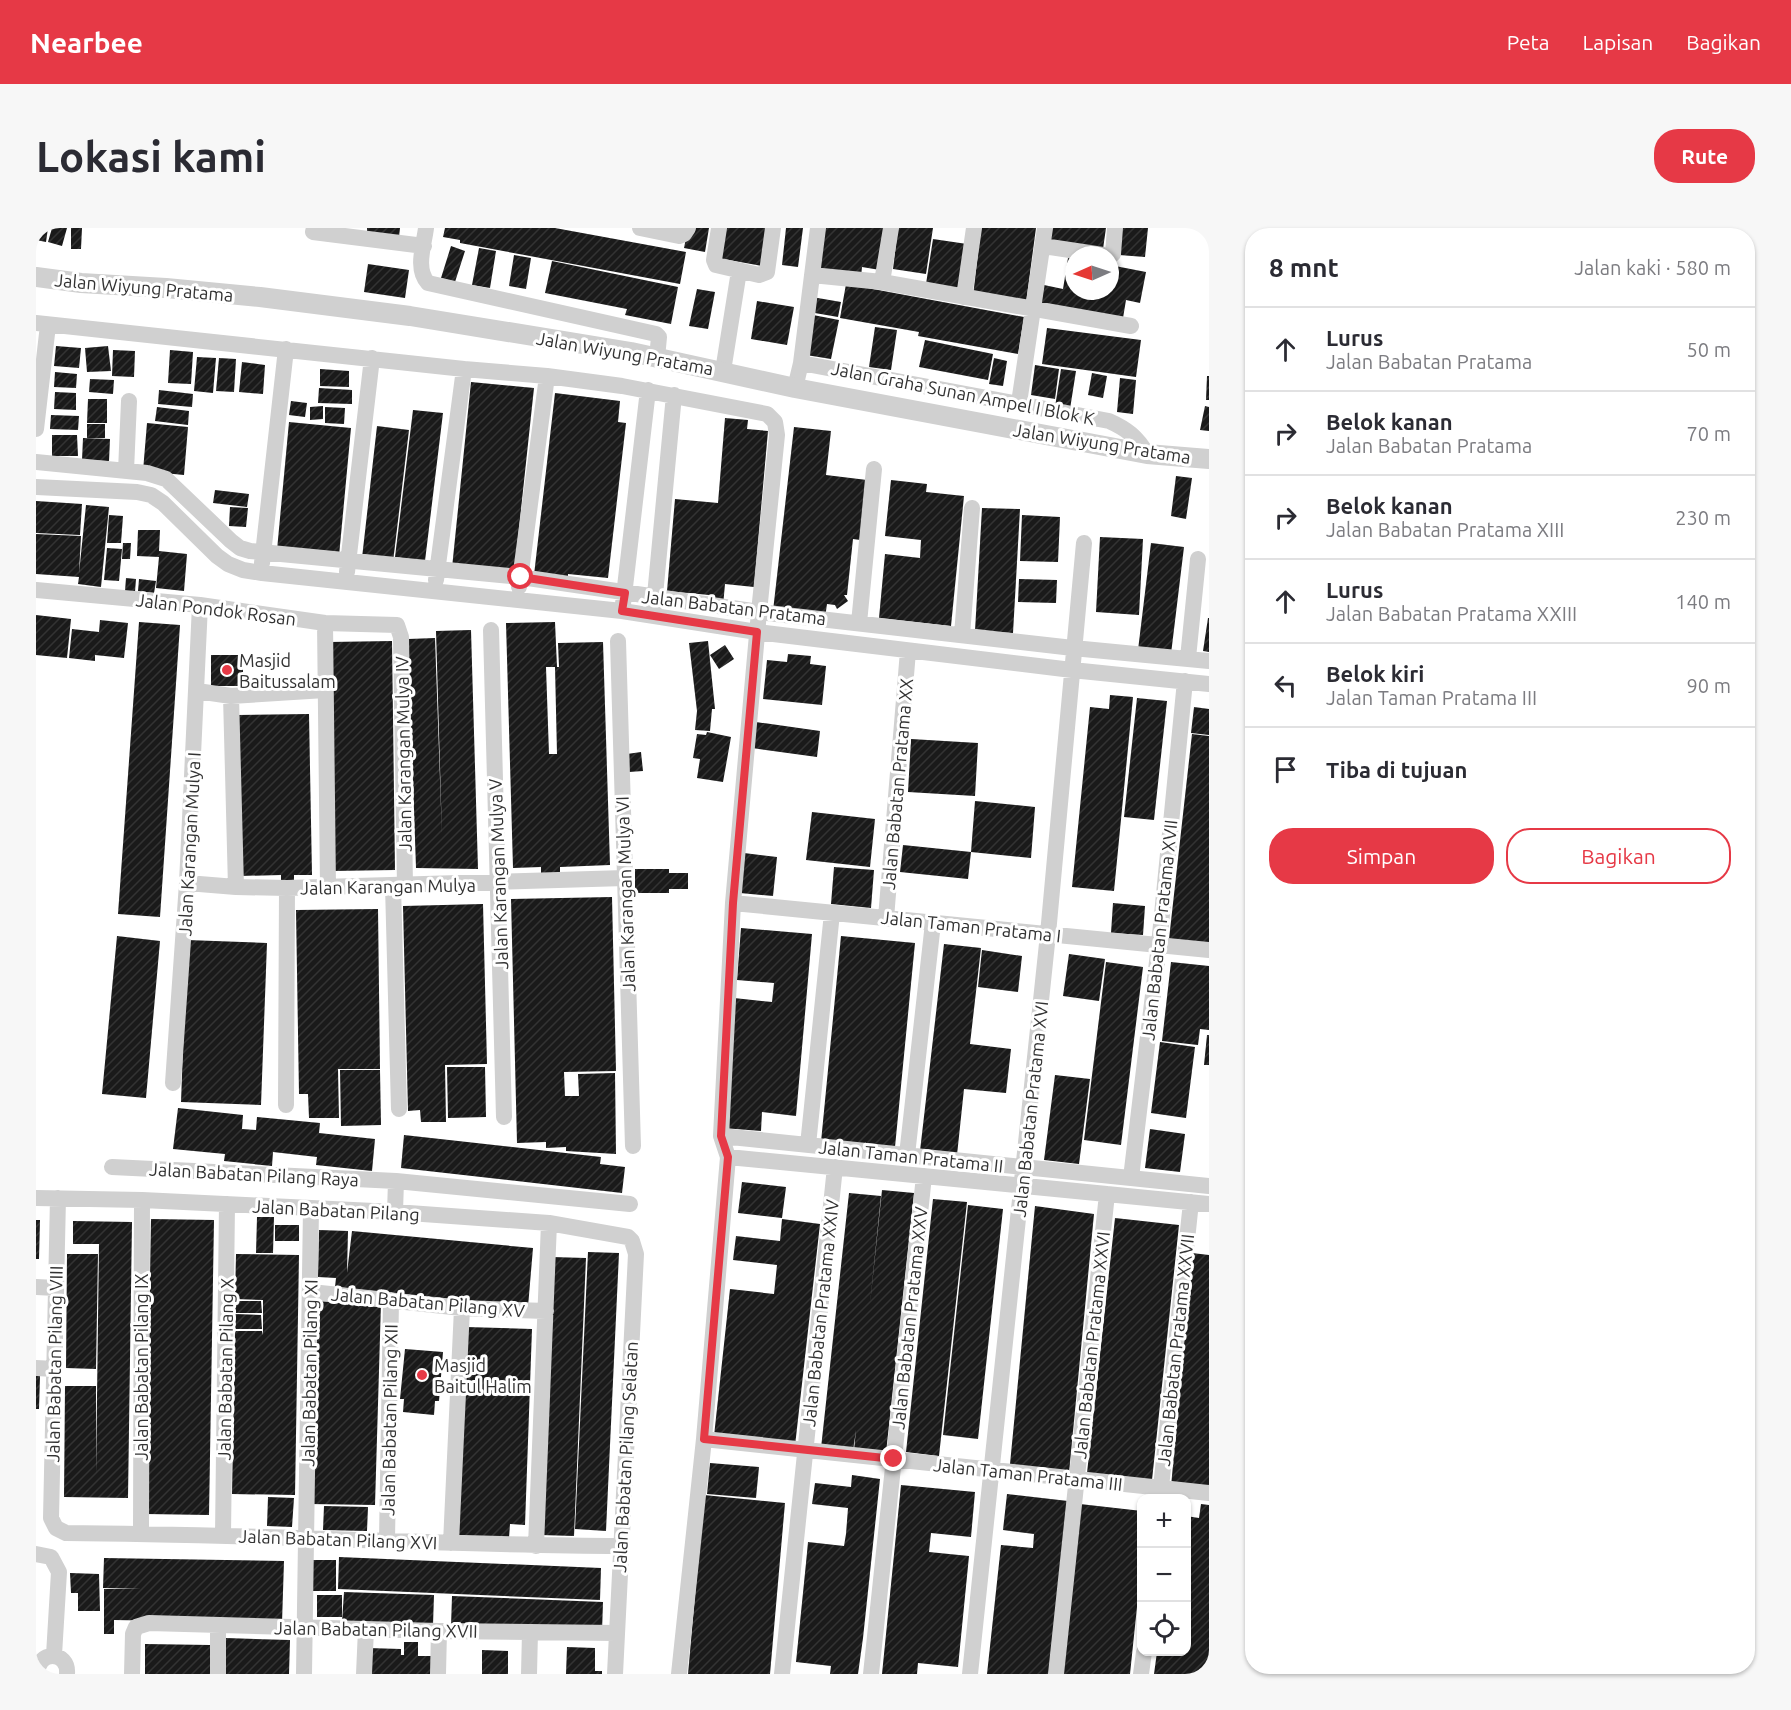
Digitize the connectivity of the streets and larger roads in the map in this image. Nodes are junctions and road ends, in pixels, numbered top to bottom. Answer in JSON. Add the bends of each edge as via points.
{"nodes":[{"id":1,"x":314,"y":228,"type":"edge"},
{"id":2,"x":426,"y":228,"type":"edge"},
{"id":3,"x":640,"y":228,"type":"edge"},
{"id":4,"x":719,"y":228,"type":"edge"},
{"id":5,"x":773,"y":228,"type":"edge"},
{"id":6,"x":818,"y":228,"type":"edge"},
{"id":7,"x":891,"y":228,"type":"edge"},
{"id":8,"x":974,"y":228,"type":"edge"},
{"id":9,"x":1045,"y":228,"type":"edge"},
{"id":10,"x":1115,"y":228,"type":"edge"},
{"id":11,"x":686,"y":231,"type":"edge"},
{"id":12,"x":424,"y":246,"type":"junction"},
{"id":13,"x":1043,"y":246,"type":"junction"},
{"id":14,"x":1114,"y":246,"type":"edge"},
{"id":15,"x":1065,"y":249,"type":"edge"},
{"id":16,"x":739,"y":271,"type":"junction"},
{"id":17,"x":812,"y":275,"type":"junction"},
{"id":18,"x":36,"y":276,"type":"edge"},
{"id":19,"x":882,"y":282,"type":"junction"},
{"id":20,"x":964,"y":297,"type":"junction"},
{"id":21,"x":1033,"y":310,"type":"junction"},
{"id":22,"x":42,"y":324,"type":"edge"},
{"id":23,"x":1131,"y":326,"type":"dead end"},
{"id":24,"x":286,"y":349,"type":"junction"},
{"id":25,"x":372,"y":358,"type":"junction"},
{"id":26,"x":657,"y":358,"type":"junction"},
{"id":27,"x":801,"y":363,"type":"junction"},
{"id":28,"x":464,"y":369,"type":"junction"},
{"id":29,"x":723,"y":371,"type":"junction"},
{"id":30,"x":547,"y":376,"type":"junction"},
{"id":31,"x":795,"y":388,"type":"junction"},
{"id":32,"x":648,"y":390,"type":"junction"},
{"id":33,"x":674,"y":395,"type":"junction"},
{"id":34,"x":129,"y":401,"type":"dead end"},
{"id":35,"x":1019,"y":403,"type":"junction"},
{"id":36,"x":36,"y":429,"type":"edge"},
{"id":37,"x":1147,"y":454,"type":"junction"},
{"id":38,"x":1209,"y":459,"type":"edge"},
{"id":39,"x":36,"y":462,"type":"edge"},
{"id":40,"x":874,"y":469,"type":"dead end"},
{"id":41,"x":126,"y":471,"type":"junction"},
{"id":42,"x":36,"y":487,"type":"edge"},
{"id":43,"x":972,"y":508,"type":"dead end"},
{"id":44,"x":1084,"y":543,"type":"dead end"},
{"id":45,"x":263,"y":553,"type":"junction"},
{"id":46,"x":1198,"y":559,"type":"dead end"},
{"id":47,"x":349,"y":561,"type":"junction"},
{"id":48,"x":437,"y":569,"type":"junction"},
{"id":49,"x":262,"y":573,"type":"junction"},
{"id":50,"x":521,"y":577,"type":"junction"},
{"id":51,"x":346,"y":582,"type":"junction"},
{"id":52,"x":36,"y":590,"type":"edge"},
{"id":53,"x":434,"y":591,"type":"junction"},
{"id":54,"x":625,"y":593,"type":"junction"},
{"id":55,"x":655,"y":597,"type":"junction"},
{"id":56,"x":517,"y":599,"type":"junction"},
{"id":57,"x":200,"y":605,"type":"junction"},
{"id":58,"x":622,"y":611,"type":"junction"},
{"id":59,"x":759,"y":612,"type":"junction"},
{"id":60,"x":652,"y":615,"type":"junction"},
{"id":61,"x":325,"y":623,"type":"junction"},
{"id":62,"x":859,"y":623,"type":"junction"},
{"id":63,"x":395,"y":624,"type":"joint"},
{"id":64,"x":491,"y":630,"type":"dead end"},
{"id":65,"x":757,"y":632,"type":"junction"},
{"id":66,"x":962,"y":635,"type":"junction"},
{"id":67,"x":618,"y":641,"type":"dead end"},
{"id":68,"x":1073,"y":648,"type":"junction"},
{"id":69,"x":908,"y":651,"type":"junction"},
{"id":70,"x":1188,"y":658,"type":"junction"},
{"id":71,"x":1209,"y":661,"type":"edge"},
{"id":72,"x":1072,"y":670,"type":"junction"},
{"id":73,"x":1185,"y":681,"type":"junction"},
{"id":74,"x":1209,"y":684,"type":"edge"},
{"id":75,"x":325,"y":690,"type":"junction"},
{"id":76,"x":197,"y":691,"type":"junction"},
{"id":77,"x":231,"y":696,"type":"junction"},
{"id":78,"x":625,"y":878,"type":"junction"},
{"id":79,"x":187,"y":883,"type":"junction"},
{"id":80,"x":498,"y":883,"type":"junction"},
{"id":81,"x":399,"y":886,"type":"junction"},
{"id":82,"x":328,"y":887,"type":"junction"},
{"id":83,"x":236,"y":888,"type":"junction"},
{"id":84,"x":287,"y":888,"type":"junction"},
{"id":85,"x":733,"y":903,"type":"junction"},
{"id":86,"x":832,"y":913,"type":"junction"},
{"id":87,"x":886,"y":918,"type":"junction"},
{"id":88,"x":933,"y":922,"type":"junction"},
{"id":89,"x":1048,"y":934,"type":"junction"},
{"id":90,"x":1159,"y":945,"type":"junction"},
{"id":91,"x":1209,"y":950,"type":"edge"},
{"id":92,"x":173,"y":1083,"type":"dead end"},
{"id":93,"x":286,"y":1105,"type":"dead end"},
{"id":94,"x":399,"y":1109,"type":"dead end"},
{"id":95,"x":504,"y":1117,"type":"dead end"},
{"id":96,"x":721,"y":1136,"type":"junction"},
{"id":97,"x":808,"y":1145,"type":"junction"},
{"id":98,"x":633,"y":1146,"type":"dead end"},
{"id":99,"x":907,"y":1155,"type":"junction"},
{"id":100,"x":728,"y":1157,"type":"junction"},
{"id":101,"x":112,"y":1167,"type":"dead end"},
{"id":102,"x":835,"y":1167,"type":"junction"},
{"id":103,"x":1024,"y":1167,"type":"junction"},
{"id":104,"x":924,"y":1176,"type":"junction"},
{"id":105,"x":1131,"y":1178,"type":"junction"},
{"id":106,"x":1022,"y":1186,"type":"junction"},
{"id":107,"x":1209,"y":1186,"type":"edge"},
{"id":108,"x":1107,"y":1194,"type":"junction"},
{"id":109,"x":396,"y":1196,"type":"junction"},
{"id":110,"x":36,"y":1198,"type":"edge"},
{"id":111,"x":58,"y":1198,"type":"junction"},
{"id":112,"x":142,"y":1200,"type":"junction"},
{"id":113,"x":1191,"y":1202,"type":"junction"},
{"id":114,"x":227,"y":1204,"type":"junction"},
{"id":115,"x":630,"y":1204,"type":"dead end"},
{"id":116,"x":1209,"y":1204,"type":"edge"},
{"id":117,"x":311,"y":1208,"type":"junction"},
{"id":118,"x":549,"y":1223,"type":"junction"},
{"id":119,"x":632,"y":1241,"type":"joint"},
{"id":120,"x":36,"y":1287,"type":"edge"},
{"id":121,"x":56,"y":1287,"type":"junction"},
{"id":122,"x":311,"y":1292,"type":"junction"},
{"id":123,"x":391,"y":1300,"type":"junction"},
{"id":124,"x":462,"y":1308,"type":"junction"},
{"id":125,"x":546,"y":1311,"type":"junction"},
{"id":126,"x":36,"y":1368,"type":"edge"},
{"id":127,"x":54,"y":1369,"type":"junction"},
{"id":128,"x":704,"y":1439,"type":"junction"},
{"id":129,"x":806,"y":1450,"type":"junction"},
{"id":130,"x":44,"y":1451,"type":"edge"},
{"id":131,"x":894,"y":1459,"type":"junction"},
{"id":132,"x":992,"y":1470,"type":"junction"},
{"id":133,"x":1076,"y":1479,"type":"junction"},
{"id":134,"x":1160,"y":1493,"type":"edge"},
{"id":135,"x":1209,"y":1493,"type":"edge"},
{"id":136,"x":56,"y":1528,"type":"joint"},
{"id":137,"x":141,"y":1533,"type":"junction"},
{"id":138,"x":223,"y":1535,"type":"junction"},
{"id":139,"x":306,"y":1538,"type":"junction"},
{"id":140,"x":387,"y":1540,"type":"junction"},
{"id":141,"x":451,"y":1543,"type":"junction"},
{"id":142,"x":536,"y":1546,"type":"junction"},
{"id":143,"x":620,"y":1546,"type":"junction"},
{"id":144,"x":36,"y":1554,"type":"edge"},
{"id":145,"x":218,"y":1626,"type":"junction"},
{"id":146,"x":305,"y":1626,"type":"junction"},
{"id":147,"x":366,"y":1629,"type":"junction"},
{"id":148,"x":439,"y":1631,"type":"junction"},
{"id":149,"x":530,"y":1632,"type":"junction"},
{"id":150,"x":616,"y":1633,"type":"junction"},
{"id":151,"x":1144,"y":1656,"type":"edge"},
{"id":152,"x":42,"y":1663,"type":"edge"},
{"id":153,"x":67,"y":1674,"type":"edge"},
{"id":154,"x":132,"y":1674,"type":"edge"},
{"id":155,"x":218,"y":1674,"type":"edge"},
{"id":156,"x":304,"y":1674,"type":"edge"},
{"id":157,"x":364,"y":1674,"type":"edge"},
{"id":158,"x":438,"y":1674,"type":"edge"},
{"id":159,"x":529,"y":1674,"type":"edge"},
{"id":160,"x":615,"y":1674,"type":"edge"},
{"id":161,"x":680,"y":1674,"type":"edge"},
{"id":162,"x":782,"y":1674,"type":"edge"},
{"id":163,"x":871,"y":1674,"type":"edge"},
{"id":164,"x":970,"y":1674,"type":"edge"},
{"id":165,"x":1056,"y":1674,"type":"edge"},
{"id":166,"x":1142,"y":1674,"type":"edge"}],
"edges":[{"from":1,"to":12,"type":"street","via":[[313,232]]},
{"from":2,"to":12,"type":"street"},
{"from":3,"to":11,"type":"street","via":[[679,236]]},
{"from":4,"to":16,"type":"street","via":[[714,263]]},
{"from":5,"to":16,"type":"street","via":[[766,272],[759,275]]},
{"from":6,"to":17,"type":"street"},
{"from":7,"to":19,"type":"street"},
{"from":8,"to":20,"type":"street"},
{"from":9,"to":13,"type":"street"},
{"from":10,"to":14,"type":"street"},
{"from":12,"to":26,"type":"street","via":[[422,273],[428,283],[656,334]]},
{"from":13,"to":15,"type":"street"},
{"from":13,"to":21,"type":"street"},
{"from":16,"to":29,"type":"street"},
{"from":17,"to":19,"type":"street"},
{"from":17,"to":27,"type":"street"},
{"from":18,"to":26,"type":"street","name":"Jalan Wiyung Pratama","via":[[410,316]]},
{"from":19,"to":20,"type":"street"},
{"from":20,"to":21,"type":"street"},
{"from":21,"to":23,"type":"street"},
{"from":21,"to":35,"type":"street"},
{"from":22,"to":24,"type":"street","name":"Jalan Wiyung Pratama"},
{"from":22,"to":36,"type":"street"},
{"from":24,"to":25,"type":"street","name":"Jalan Wiyung Pratama"},
{"from":24,"to":45,"type":"street"},
{"from":25,"to":28,"type":"street","name":"Jalan Wiyung Pratama"},
{"from":25,"to":47,"type":"street"},
{"from":26,"to":29,"type":"street","name":"Jalan Wiyung Pratama"},
{"from":27,"to":31,"type":"street"},
{"from":27,"to":35,"type":"street","name":"Jalan Graha Sunan Ampel I Blok K"},
{"from":28,"to":30,"type":"street","name":"Jalan Wiyung Pratama"},
{"from":28,"to":48,"type":"street"},
{"from":29,"to":31,"type":"street","name":"Jalan Wiyung Pratama"},
{"from":30,"to":32,"type":"street","name":"Jalan Wiyung Pratama"},
{"from":30,"to":50,"type":"street"},
{"from":31,"to":37,"type":"street","name":"Jalan Wiyung Pratama"},
{"from":32,"to":33,"type":"street","name":"Jalan Wiyung Pratama"},
{"from":32,"to":54,"type":"street"},
{"from":33,"to":55,"type":"street"},
{"from":33,"to":59,"type":"street","name":"Jalan Wiyung Pratama","via":[[767,414],[775,422],[777,435]]},
{"from":34,"to":41,"type":"street"},
{"from":35,"to":37,"type":"street","name":"Jalan Graha Sunan Ampel I Blok K","via":[[1109,421],[1131,432]]},
{"from":37,"to":38,"type":"street","name":"Jalan Wiyung Pratama"},
{"from":39,"to":41,"type":"street","name":"Jalan Babatan Pratama"},
{"from":40,"to":62,"type":"street"},
{"from":41,"to":45,"type":"street","name":"Jalan Babatan Pratama","via":[[163,477],[240,548]]},
{"from":42,"to":49,"type":"street","name":"Jalan Babatan Pratama","via":[[152,495],[228,564]]},
{"from":43,"to":66,"type":"street"},
{"from":44,"to":68,"type":"street","name":"Jalan Babatan Pratama XVI"},
{"from":45,"to":47,"type":"street","name":"Jalan Babatan Pratama"},
{"from":45,"to":49,"type":"street"},
{"from":46,"to":70,"type":"street"},
{"from":47,"to":48,"type":"street","name":"Jalan Babatan Pratama"},
{"from":47,"to":51,"type":"street"},
{"from":48,"to":50,"type":"street","name":"Jalan Babatan Pratama"},
{"from":48,"to":53,"type":"street"},
{"from":49,"to":51,"type":"street","name":"Jalan Babatan Pratama"},
{"from":50,"to":54,"type":"street","name":"Jalan Babatan Pratama"},
{"from":50,"to":56,"type":"street"},
{"from":51,"to":53,"type":"street","name":"Jalan Babatan Pratama"},
{"from":52,"to":57,"type":"street","name":"Jalan Pondok Rosan"},
{"from":53,"to":56,"type":"street","name":"Jalan Babatan Pratama"},
{"from":54,"to":55,"type":"street","name":"Jalan Babatan Pratama"},
{"from":54,"to":58,"type":"street"},
{"from":55,"to":59,"type":"street","name":"Jalan Babatan Pratama"},
{"from":55,"to":60,"type":"street"},
{"from":56,"to":58,"type":"street","name":"Jalan Babatan Pratama"},
{"from":57,"to":61,"type":"street","name":"Jalan Pondok Rosan"},
{"from":57,"to":76,"type":"street","name":"Jalan Karangan Mulya I"},
{"from":58,"to":60,"type":"street","name":"Jalan Babatan Pratama"},
{"from":59,"to":62,"type":"street","name":"Jalan Babatan Pratama"},
{"from":59,"to":65,"type":"street"},
{"from":60,"to":65,"type":"street","name":"Jalan Babatan Pratama"},
{"from":61,"to":63,"type":"street","name":"Jalan Pondok Rosan"},
{"from":61,"to":75,"type":"street"},
{"from":62,"to":66,"type":"street","name":"Jalan Babatan Pratama"},
{"from":63,"to":81,"type":"street","name":"Jalan Karangan Mulya IV","via":[[402,637]]},
{"from":64,"to":80,"type":"street","name":"Jalan Karangan Mulya V"},
{"from":65,"to":69,"type":"street","name":"Jalan Babatan Pratama"},
{"from":65,"to":85,"type":"street"},
{"from":66,"to":68,"type":"street","name":"Jalan Babatan Pratama"},
{"from":67,"to":78,"type":"street","name":"Jalan Karangan Mulya VI"},
{"from":68,"to":70,"type":"street","name":"Jalan Babatan Pratama"},
{"from":68,"to":72,"type":"street","name":"Jalan Babatan Pratama XVI"},
{"from":69,"to":72,"type":"street","name":"Jalan Babatan Pratama"},
{"from":69,"to":87,"type":"street","name":"Jalan Babatan Pratama XX"},
{"from":70,"to":71,"type":"street","name":"Jalan Babatan Pratama"},
{"from":72,"to":73,"type":"street","name":"Jalan Babatan Pratama"},
{"from":72,"to":89,"type":"street","name":"Jalan Babatan Pratama XVI"},
{"from":73,"to":74,"type":"street","name":"Jalan Babatan Pratama"},
{"from":73,"to":90,"type":"street","name":"Jalan Babatan Pratama XVII"},
{"from":75,"to":77,"type":"street"},
{"from":75,"to":82,"type":"street"},
{"from":76,"to":77,"type":"street"},
{"from":76,"to":79,"type":"street","name":"Jalan Karangan Mulya I"},
{"from":77,"to":83,"type":"street"},
{"from":78,"to":80,"type":"street","name":"Jalan Karangan Mulya"},
{"from":78,"to":98,"type":"street","name":"Jalan Karangan Mulya VI"},
{"from":79,"to":83,"type":"street","name":"Jalan Karangan Mulya"},
{"from":79,"to":92,"type":"street","name":"Jalan Karangan Mulya I"},
{"from":80,"to":81,"type":"street","name":"Jalan Karangan Mulya"},
{"from":80,"to":95,"type":"street","name":"Jalan Karangan Mulya V"},
{"from":81,"to":82,"type":"street","name":"Jalan Karangan Mulya"},
{"from":81,"to":94,"type":"street","name":"Jalan Karangan Mulya IV"},
{"from":82,"to":84,"type":"street","name":"Jalan Karangan Mulya"},
{"from":83,"to":84,"type":"street","name":"Jalan Karangan Mulya"},
{"from":84,"to":93,"type":"street"},
{"from":85,"to":86,"type":"street","name":"Jalan Taman Pratama I"},
{"from":85,"to":96,"type":"street"},
{"from":86,"to":87,"type":"street","name":"Jalan Taman Pratama I"},
{"from":86,"to":97,"type":"street"},
{"from":87,"to":88,"type":"street","name":"Jalan Taman Pratama I"},
{"from":88,"to":89,"type":"street","name":"Jalan Taman Pratama I"},
{"from":88,"to":99,"type":"street"},
{"from":89,"to":90,"type":"street","name":"Jalan Taman Pratama I"},
{"from":89,"to":103,"type":"street","name":"Jalan Babatan Pratama XVI"},
{"from":90,"to":91,"type":"street","name":"Jalan Taman Pratama I"},
{"from":90,"to":105,"type":"street","name":"Jalan Babatan Pratama XVII"},
{"from":96,"to":97,"type":"street","name":"Jalan Taman Pratama II"},
{"from":96,"to":100,"type":"street"},
{"from":97,"to":99,"type":"street","name":"Jalan Taman Pratama II"},
{"from":99,"to":103,"type":"street","name":"Jalan Taman Pratama II"},
{"from":100,"to":102,"type":"street","name":"Jalan Taman Pratama II"},
{"from":100,"to":128,"type":"street"},
{"from":101,"to":109,"type":"street","name":"Jalan Babatan Pilang Raya"},
{"from":102,"to":104,"type":"street","name":"Jalan Taman Pratama II"},
{"from":102,"to":129,"type":"street","name":"Jalan Babatan Pratama XXIV"},
{"from":103,"to":105,"type":"street","name":"Jalan Taman Pratama II"},
{"from":103,"to":106,"type":"street","name":"Jalan Babatan Pratama XVI"},
{"from":104,"to":106,"type":"street","name":"Jalan Taman Pratama II"},
{"from":104,"to":131,"type":"street","name":"Jalan Babatan Pratama XXV"},
{"from":105,"to":107,"type":"street","name":"Jalan Taman Pratama II"},
{"from":106,"to":108,"type":"street","name":"Jalan Taman Pratama II"},
{"from":106,"to":132,"type":"street","name":"Jalan Babatan Pratama XVI"},
{"from":108,"to":113,"type":"street","name":"Jalan Taman Pratama II"},
{"from":108,"to":133,"type":"street","name":"Jalan Babatan Pratama XXVI"},
{"from":109,"to":115,"type":"street","name":"Jalan Babatan Pilang Raya"},
{"from":109,"to":117,"type":"street","name":"Jalan Babatan Pilang"},
{"from":109,"to":118,"type":"street","name":"Jalan Babatan Pilang"},
{"from":110,"to":111,"type":"street","name":"Jalan Babatan Pilang"},
{"from":111,"to":112,"type":"street","name":"Jalan Babatan Pilang"},
{"from":111,"to":121,"type":"street","name":"Jalan Babatan Pilang VIII"},
{"from":112,"to":114,"type":"street","name":"Jalan Babatan Pilang"},
{"from":112,"to":137,"type":"street","name":"Jalan Babatan Pilang IX"},
{"from":113,"to":116,"type":"street","name":"Jalan Taman Pratama II"},
{"from":113,"to":134,"type":"street","name":"Jalan Babatan Pratama XXVII"},
{"from":114,"to":117,"type":"street","name":"Jalan Babatan Pilang"},
{"from":114,"to":138,"type":"street","name":"Jalan Babatan Pilang X"},
{"from":117,"to":122,"type":"street","name":"Jalan Babatan Pilang XI"},
{"from":118,"to":119,"type":"street","name":"Jalan Babatan Pilang","via":[[621,1235]]},
{"from":118,"to":125,"type":"street"},
{"from":119,"to":143,"type":"street","name":"Jalan Babatan Pilang Selatan","via":[[636,1254]]},
{"from":120,"to":121,"type":"street"},
{"from":121,"to":127,"type":"street","name":"Jalan Babatan Pilang VIII"},
{"from":122,"to":123,"type":"street","name":"Jalan Babatan Pilang XV"},
{"from":122,"to":139,"type":"street","name":"Jalan Babatan Pilang XI"},
{"from":123,"to":124,"type":"street","name":"Jalan Babatan Pilang XV"},
{"from":123,"to":140,"type":"street","name":"Jalan Babatan Pilang XII"},
{"from":124,"to":125,"type":"street","name":"Jalan Babatan Pilang XV"},
{"from":124,"to":141,"type":"street"},
{"from":125,"to":142,"type":"street"},
{"from":126,"to":127,"type":"street"},
{"from":127,"to":130,"type":"street","name":"Jalan Babatan Pilang VIII"},
{"from":128,"to":129,"type":"street","name":"Jalan Taman Pratama III"},
{"from":128,"to":161,"type":"street"},
{"from":129,"to":131,"type":"street","name":"Jalan Taman Pratama III"},
{"from":129,"to":162,"type":"street","name":"Jalan Babatan Pratama XXIV"},
{"from":130,"to":136,"type":"street","name":"Jalan Babatan Pilang VIII","via":[[51,1518]]},
{"from":131,"to":132,"type":"street","name":"Jalan Taman Pratama III"},
{"from":131,"to":163,"type":"street","name":"Jalan Babatan Pratama XXV"},
{"from":132,"to":133,"type":"street","name":"Jalan Taman Pratama III"},
{"from":132,"to":164,"type":"street","name":"Jalan Babatan Pratama XVI"},
{"from":133,"to":134,"type":"street","name":"Jalan Taman Pratama III"},
{"from":133,"to":165,"type":"street","name":"Jalan Babatan Pratama XXVI"},
{"from":134,"to":135,"type":"street","name":"Jalan Taman Pratama III"},
{"from":136,"to":137,"type":"street","name":"Jalan Babatan Pilang XVI","via":[[66,1533]]},
{"from":137,"to":138,"type":"street","name":"Jalan Babatan Pilang XVI"},
{"from":138,"to":139,"type":"street","name":"Jalan Babatan Pilang XVI"},
{"from":139,"to":140,"type":"street","name":"Jalan Babatan Pilang XVI"},
{"from":139,"to":146,"type":"street","name":"Jalan Babatan Pilang XI"},
{"from":140,"to":141,"type":"street","name":"Jalan Babatan Pilang XVI"},
{"from":141,"to":142,"type":"street","name":"Jalan Babatan Pilang XVI"},
{"from":142,"to":143,"type":"street","name":"Jalan Babatan Pilang XVI"},
{"from":143,"to":150,"type":"street","name":"Jalan Babatan Pilang Selatan"},
{"from":144,"to":152,"type":"street","via":[[51,1557],[58,1572]]},
{"from":145,"to":146,"type":"street","name":"Jalan Babatan Pilang XVII"},
{"from":145,"to":154,"type":"street","name":"Jalan Babatan Pilang XVII","via":[[149,1623],[136,1628]]},
{"from":145,"to":155,"type":"street"},
{"from":146,"to":147,"type":"street","name":"Jalan Babatan Pilang XVII"},
{"from":146,"to":156,"type":"street","name":"Jalan Babatan Pilang XI"},
{"from":147,"to":148,"type":"street","name":"Jalan Babatan Pilang XVII"},
{"from":147,"to":157,"type":"street"},
{"from":148,"to":149,"type":"street","name":"Jalan Babatan Pilang XVII"},
{"from":148,"to":158,"type":"street"},
{"from":149,"to":150,"type":"street","name":"Jalan Babatan Pilang XVII"},
{"from":149,"to":159,"type":"street"},
{"from":150,"to":160,"type":"street","name":"Jalan Babatan Pilang Selatan"},
{"from":151,"to":166,"type":"street"},
{"from":152,"to":153,"type":"street","via":[[63,1659]]}]}
